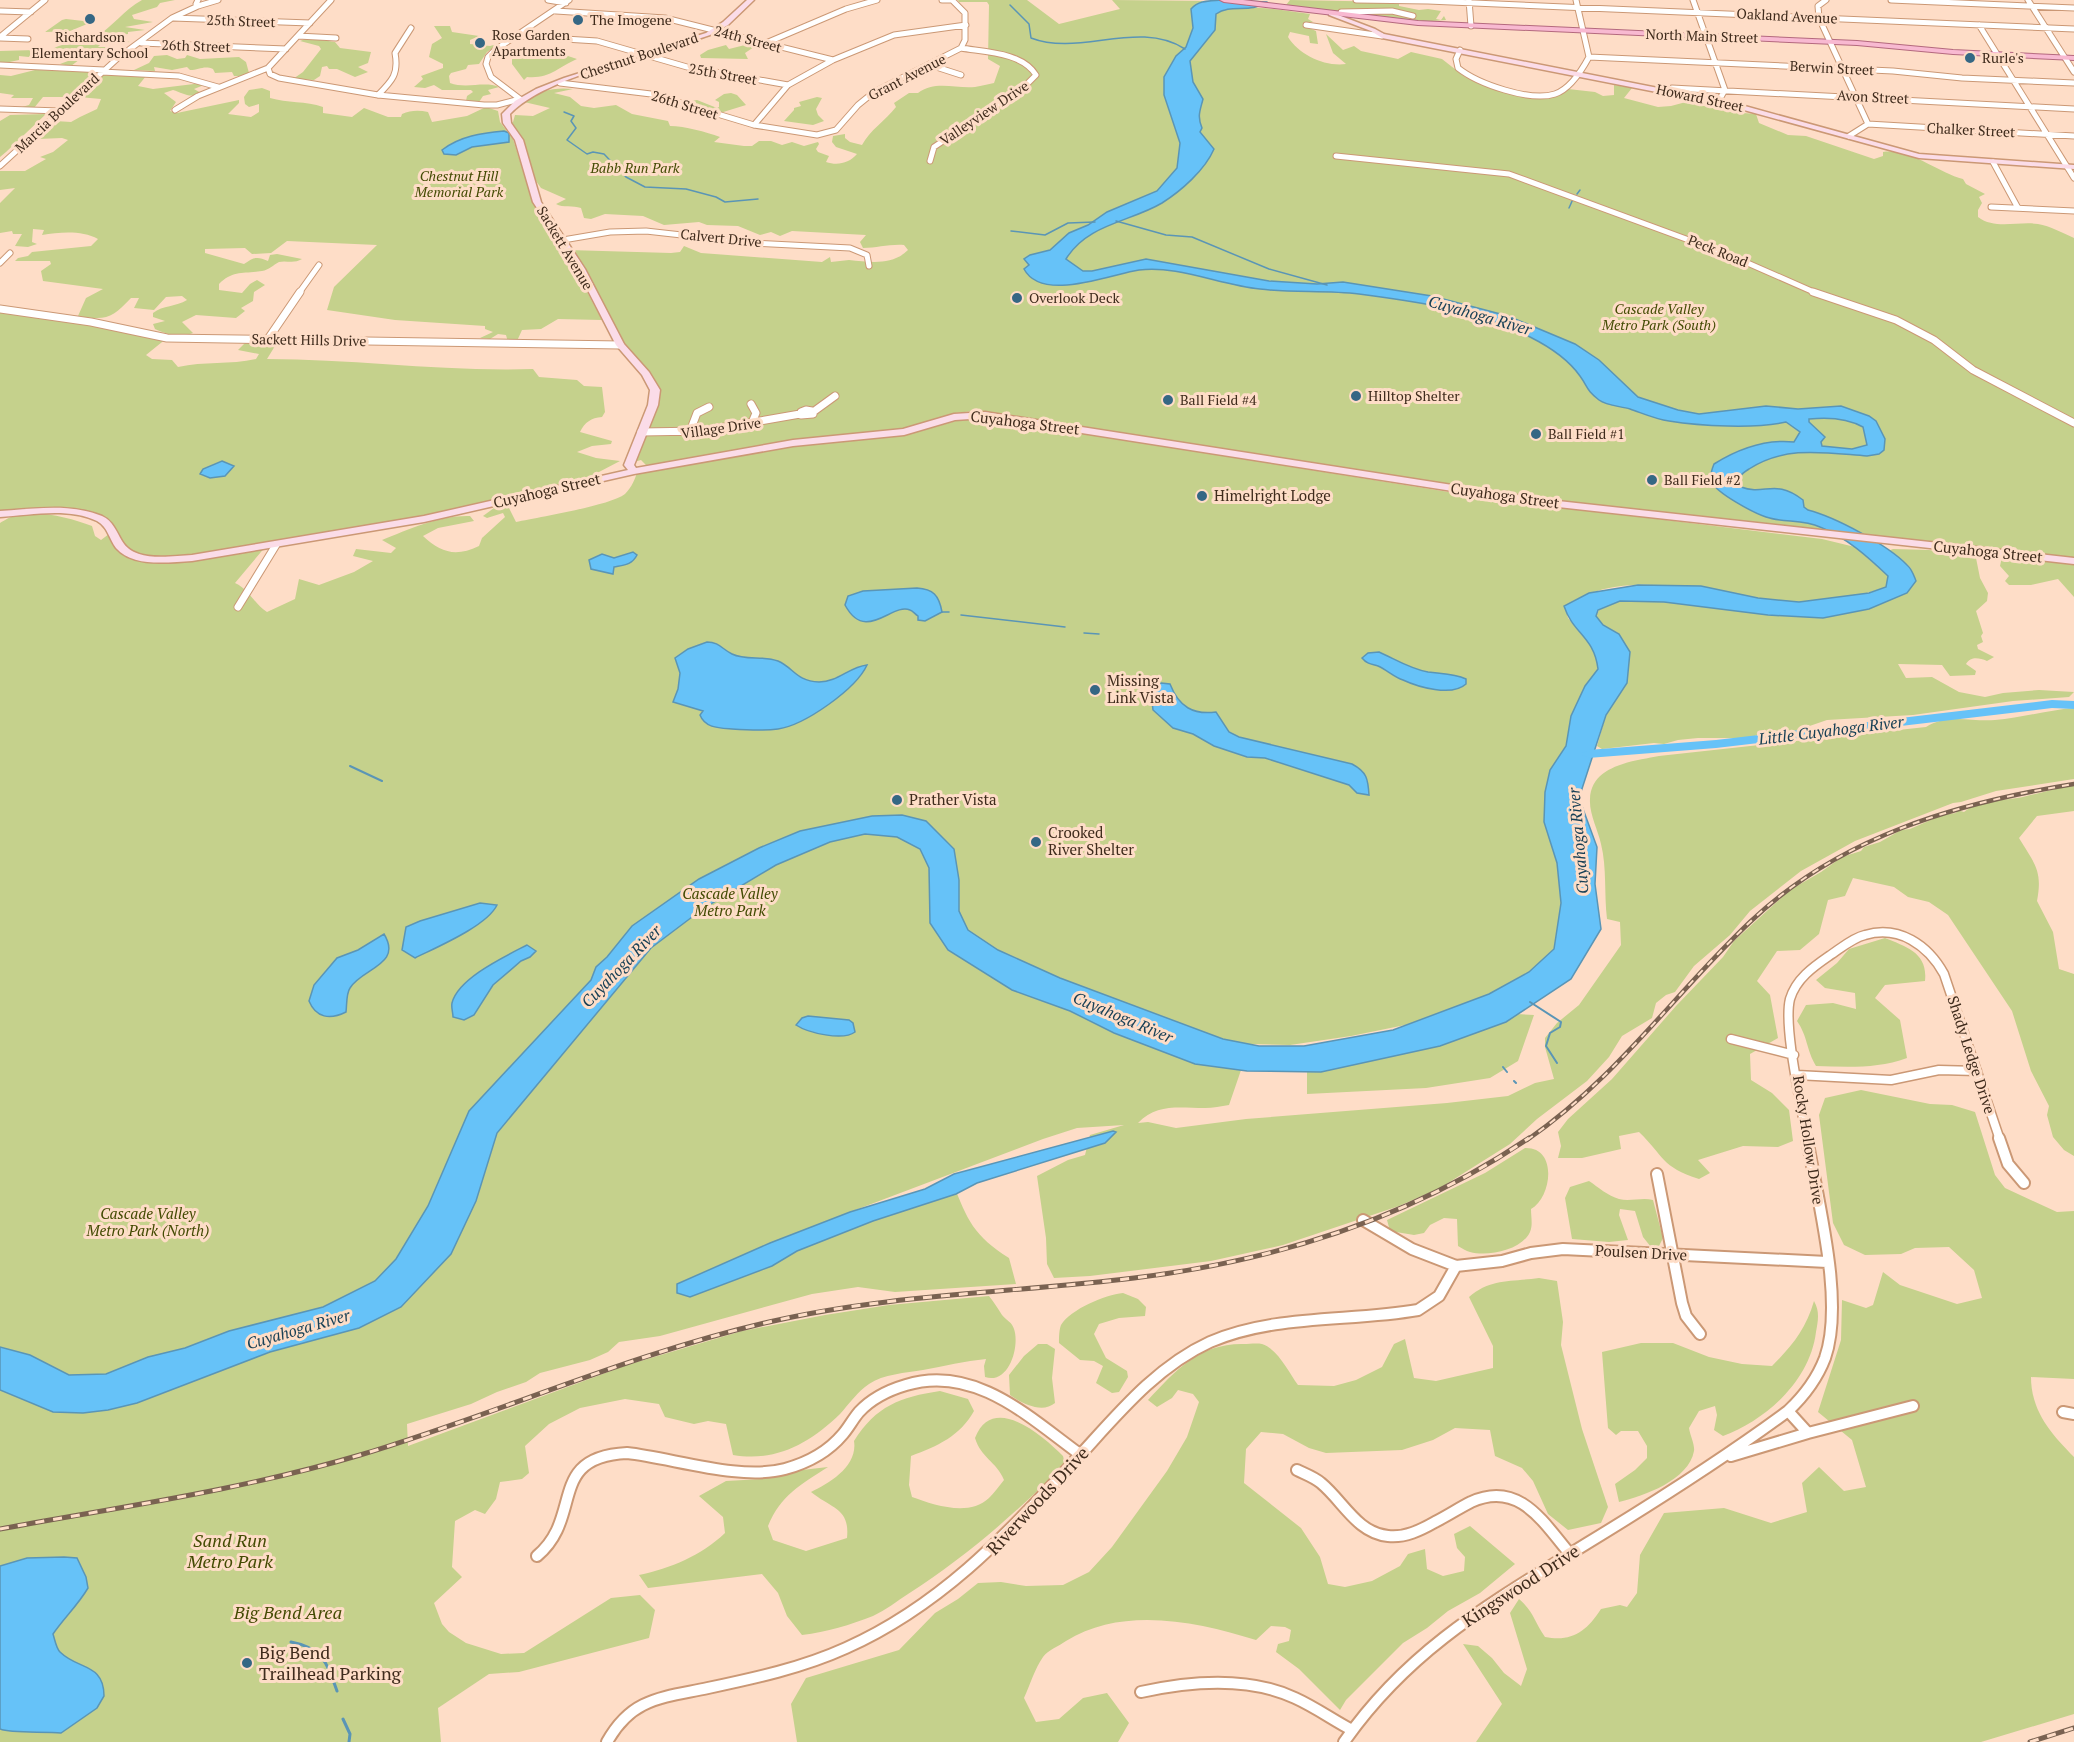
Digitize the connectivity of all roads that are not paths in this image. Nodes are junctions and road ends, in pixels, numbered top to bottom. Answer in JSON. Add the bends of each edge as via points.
{"nodes":[{"id":1,"x":45,"y":0,"type":"edge"},
{"id":2,"x":218,"y":0,"type":"edge"},
{"id":3,"x":331,"y":0,"type":"edge"},
{"id":4,"x":548,"y":0,"type":"edge"},
{"id":5,"x":752,"y":0,"type":"edge"},
{"id":6,"x":877,"y":0,"type":"edge"},
{"id":7,"x":942,"y":0,"type":"edge"},
{"id":8,"x":952,"y":0,"type":"edge"},
{"id":9,"x":1224,"y":0,"type":"edge"},
{"id":10,"x":1356,"y":0,"type":"edge"},
{"id":11,"x":1576,"y":0,"type":"edge"},
{"id":12,"x":1693,"y":0,"type":"edge"},
{"id":13,"x":1826,"y":0,"type":"edge"},
{"id":14,"x":1891,"y":0,"type":"edge"},
{"id":15,"x":2028,"y":0,"type":"edge"},
{"id":16,"x":1469,"y":1,"type":"edge"},
{"id":17,"x":567,"y":2,"type":"edge"},
{"id":18,"x":862,"y":2,"type":"edge"},
{"id":19,"x":198,"y":3,"type":"edge"},
{"id":20,"x":2032,"y":6,"type":"junction"},
{"id":21,"x":1577,"y":7,"type":"junction"},
{"id":22,"x":2074,"y":8,"type":"edge"},
{"id":23,"x":0,"y":11,"type":"edge"},
{"id":24,"x":556,"y":11,"type":"junction"},
{"id":25,"x":31,"y":12,"type":"junction"},
{"id":26,"x":1341,"y":12,"type":"dead end"},
{"id":27,"x":1697,"y":12,"type":"junction"},
{"id":28,"x":1331,"y":14,"type":"junction"},
{"id":29,"x":1413,"y":16,"type":"dead end"},
{"id":30,"x":172,"y":18,"type":"junction"},
{"id":31,"x":1819,"y":18,"type":"junction"},
{"id":32,"x":310,"y":23,"type":"junction"},
{"id":33,"x":966,"y":25,"type":"junction"},
{"id":34,"x":1306,"y":25,"type":"dead end"},
{"id":35,"x":1979,"y":25,"type":"junction"},
{"id":36,"x":1471,"y":26,"type":"junction"},
{"id":37,"x":411,"y":28,"type":"dead end"},
{"id":38,"x":2045,"y":28,"type":"junction"},
{"id":39,"x":2074,"y":29,"type":"edge"},
{"id":40,"x":716,"y":30,"type":"junction"},
{"id":41,"x":1582,"y":31,"type":"junction"},
{"id":42,"x":298,"y":36,"type":"junction"},
{"id":43,"x":517,"y":36,"type":"junction"},
{"id":44,"x":1382,"y":36,"type":"junction"},
{"id":45,"x":1705,"y":36,"type":"junction"},
{"id":46,"x":0,"y":38,"type":"edge"},
{"id":47,"x":336,"y":38,"type":"dead end"},
{"id":48,"x":28,"y":39,"type":"dead end"},
{"id":49,"x":1830,"y":42,"type":"junction"},
{"id":50,"x":765,"y":43,"type":"junction"},
{"id":51,"x":141,"y":44,"type":"junction"},
{"id":52,"x":961,"y":48,"type":"junction"},
{"id":53,"x":286,"y":49,"type":"junction"},
{"id":54,"x":1460,"y":50,"type":"junction"},
{"id":55,"x":642,"y":55,"type":"junction"},
{"id":56,"x":1997,"y":55,"type":"junction"},
{"id":57,"x":1589,"y":57,"type":"junction"},
{"id":58,"x":2064,"y":58,"type":"junction"},
{"id":59,"x":2074,"y":58,"type":"edge"},
{"id":60,"x":626,"y":60,"type":"junction"},
{"id":61,"x":658,"y":60,"type":"junction"},
{"id":62,"x":833,"y":60,"type":"junction"},
{"id":63,"x":1715,"y":63,"type":"junction"},
{"id":64,"x":0,"y":65,"type":"edge"},
{"id":65,"x":930,"y":65,"type":"junction"},
{"id":66,"x":268,"y":68,"type":"junction"},
{"id":67,"x":1842,"y":68,"type":"junction"},
{"id":68,"x":103,"y":71,"type":"junction"},
{"id":69,"x":2074,"y":72,"type":"edge"},
{"id":70,"x":1576,"y":74,"type":"junction"},
{"id":71,"x":961,"y":75,"type":"dead end"},
{"id":72,"x":275,"y":77,"type":"junction"},
{"id":73,"x":246,"y":78,"type":"junction"},
{"id":74,"x":2013,"y":80,"type":"junction"},
{"id":75,"x":560,"y":83,"type":"junction"},
{"id":76,"x":2074,"y":83,"type":"edge"},
{"id":77,"x":788,"y":85,"type":"junction"},
{"id":78,"x":218,"y":87,"type":"junction"},
{"id":79,"x":1672,"y":88,"type":"dead end"},
{"id":80,"x":1725,"y":90,"type":"junction"},
{"id":81,"x":378,"y":95,"type":"junction"},
{"id":82,"x":1855,"y":96,"type":"junction"},
{"id":83,"x":519,"y":99,"type":"junction"},
{"id":84,"x":1718,"y":102,"type":"junction"},
{"id":85,"x":491,"y":105,"type":"junction"},
{"id":86,"x":2030,"y":107,"type":"junction"},
{"id":87,"x":0,"y":109,"type":"edge"},
{"id":88,"x":2074,"y":109,"type":"edge"},
{"id":89,"x":175,"y":110,"type":"dead end"},
{"id":90,"x":60,"y":111,"type":"junction"},
{"id":91,"x":506,"y":114,"type":"junction"},
{"id":92,"x":1868,"y":124,"type":"junction"},
{"id":93,"x":754,"y":125,"type":"junction"},
{"id":94,"x":809,"y":134,"type":"joint"},
{"id":95,"x":2046,"y":134,"type":"junction"},
{"id":96,"x":1849,"y":136,"type":"junction"},
{"id":97,"x":2074,"y":136,"type":"edge"},
{"id":98,"x":1336,"y":156,"type":"dead end"},
{"id":99,"x":930,"y":161,"type":"dead end"},
{"id":100,"x":1993,"y":162,"type":"junction"},
{"id":101,"x":0,"y":166,"type":"edge"},
{"id":102,"x":2070,"y":166,"type":"edge"},
{"id":103,"x":2074,"y":178,"type":"edge"},
{"id":104,"x":1991,"y":207,"type":"dead end"},
{"id":105,"x":2018,"y":208,"type":"junction"},
{"id":106,"x":2074,"y":210,"type":"edge"},
{"id":107,"x":563,"y":240,"type":"junction"},
{"id":108,"x":10,"y":253,"type":"dead end"},
{"id":109,"x":0,"y":263,"type":"edge"},
{"id":110,"x":319,"y":265,"type":"dead end"},
{"id":111,"x":869,"y":266,"type":"dead end"},
{"id":112,"x":0,"y":309,"type":"edge"},
{"id":113,"x":268,"y":339,"type":"junction"},
{"id":114,"x":620,"y":345,"type":"junction"},
{"id":115,"x":835,"y":396,"type":"dead end"},
{"id":116,"x":751,"y":404,"type":"dead end"},
{"id":117,"x":709,"y":407,"type":"dead end"},
{"id":118,"x":2074,"y":423,"type":"edge"},
{"id":119,"x":751,"y":425,"type":"junction"},
{"id":120,"x":641,"y":432,"type":"junction"},
{"id":121,"x":689,"y":434,"type":"junction"},
{"id":122,"x":634,"y":471,"type":"junction"},
{"id":123,"x":0,"y":514,"type":"edge"},
{"id":124,"x":276,"y":545,"type":"junction"},
{"id":125,"x":2074,"y":561,"type":"edge"},
{"id":126,"x":238,"y":607,"type":"dead end"},
{"id":127,"x":1906,"y":937,"type":"joint"},
{"id":128,"x":1731,"y":1039,"type":"dead end"},
{"id":129,"x":1794,"y":1055,"type":"junction"},
{"id":130,"x":1977,"y":1071,"type":"junction"},
{"id":131,"x":1797,"y":1075,"type":"junction"},
{"id":132,"x":1657,"y":1174,"type":"dead end"},
{"id":133,"x":2024,"y":1183,"type":"dead end"},
{"id":134,"x":1363,"y":1220,"type":"dead end"},
{"id":135,"x":1672,"y":1254,"type":"junction"},
{"id":136,"x":1827,"y":1262,"type":"junction"},
{"id":137,"x":1456,"y":1266,"type":"junction"},
{"id":138,"x":1700,"y":1334,"type":"dead end"},
{"id":139,"x":1913,"y":1406,"type":"dead end"},
{"id":140,"x":1788,"y":1411,"type":"junction"},
{"id":141,"x":1808,"y":1433,"type":"junction"},
{"id":142,"x":1081,"y":1455,"type":"junction"},
{"id":143,"x":1722,"y":1458,"type":"junction"},
{"id":144,"x":1297,"y":1470,"type":"dead end"},
{"id":145,"x":1570,"y":1554,"type":"junction"},
{"id":146,"x":537,"y":1556,"type":"dead end"},
{"id":147,"x":1141,"y":1692,"type":"dead end"},
{"id":148,"x":1352,"y":1730,"type":"junction"},
{"id":149,"x":607,"y":1742,"type":"edge"},
{"id":150,"x":1344,"y":1742,"type":"edge"}],
"edges":[{"from":1,"to":25,"type":"street"},
{"from":2,"to":19,"type":"street"},
{"from":3,"to":32,"type":"street"},
{"from":4,"to":17,"type":"street"},
{"from":5,"to":40,"type":"street","name":"Chestnut Boulevard"},
{"from":6,"to":18,"type":"street"},
{"from":7,"to":8,"type":"street"},
{"from":8,"to":33,"type":"street","via":[[964,10]]},
{"from":9,"to":28,"type":"main road","name":"North Main Street"},
{"from":10,"to":16,"type":"street","name":"Oakland Avenue"},
{"from":11,"to":21,"type":"street"},
{"from":12,"to":27,"type":"street"},
{"from":13,"to":31,"type":"street","via":[[1818,6]]},
{"from":14,"to":20,"type":"street"},
{"from":15,"to":20,"type":"street"},
{"from":16,"to":21,"type":"street","name":"Oakland Avenue"},
{"from":16,"to":36,"type":"street"},
{"from":17,"to":24,"type":"street"},
{"from":18,"to":50,"type":"street"},
{"from":19,"to":30,"type":"street","name":"Marcia Boulevard"},
{"from":20,"to":22,"type":"street"},
{"from":20,"to":38,"type":"street"},
{"from":21,"to":27,"type":"street","name":"Oakland Avenue"},
{"from":21,"to":41,"type":"street"},
{"from":23,"to":25,"type":"street"},
{"from":24,"to":40,"type":"street","name":"24th Street","via":[[655,16]]},
{"from":24,"to":43,"type":"street"},
{"from":25,"to":46,"type":"street"},
{"from":26,"to":29,"type":"street","via":[[1392,11]]},
{"from":27,"to":31,"type":"street","name":"Oakland Avenue"},
{"from":27,"to":45,"type":"street"},
{"from":28,"to":36,"type":"main road","name":"North Main Street"},
{"from":28,"to":44,"type":"street"},
{"from":30,"to":32,"type":"street","name":"25th Street"},
{"from":30,"to":51,"type":"street","name":"Marcia Boulevard"},
{"from":31,"to":35,"type":"street","name":"Oakland Avenue"},
{"from":31,"to":49,"type":"street"},
{"from":32,"to":42,"type":"street"},
{"from":33,"to":52,"type":"street","name":"Grant Avenue"},
{"from":33,"to":62,"type":"street","via":[[894,35]]},
{"from":34,"to":44,"type":"street","name":"Howard Street"},
{"from":35,"to":38,"type":"street","name":"Oakland Avenue"},
{"from":35,"to":56,"type":"street"},
{"from":36,"to":41,"type":"main road","name":"North Main Street"},
{"from":37,"to":81,"type":"street","via":[[395,53],[398,73]]},
{"from":38,"to":39,"type":"street","name":"Oakland Avenue"},
{"from":38,"to":58,"type":"street"},
{"from":40,"to":50,"type":"street","name":"24th Street"},
{"from":40,"to":55,"type":"street","name":"Chestnut Boulevard"},
{"from":41,"to":45,"type":"main road","name":"North Main Street"},
{"from":41,"to":57,"type":"street"},
{"from":42,"to":47,"type":"street"},
{"from":42,"to":53,"type":"street"},
{"from":43,"to":55,"type":"street","name":"25th Street","via":[[597,41]]},
{"from":43,"to":83,"type":"street","via":[[489,54],[484,65]]},
{"from":44,"to":54,"type":"street","name":"Howard Street"},
{"from":45,"to":49,"type":"main road","name":"North Main Street"},
{"from":45,"to":63,"type":"street"},
{"from":46,"to":48,"type":"street"},
{"from":49,"to":56,"type":"main road","name":"North Main Street"},
{"from":49,"to":67,"type":"street"},
{"from":50,"to":62,"type":"street","name":"24th Street"},
{"from":51,"to":53,"type":"street","name":"26th Street"},
{"from":51,"to":68,"type":"street","name":"Marcia Boulevard"},
{"from":52,"to":65,"type":"street","name":"Grant Avenue"},
{"from":52,"to":99,"type":"street","name":"Valleyview Drive","via":[[1017,60],[1032,67],[1036,75],[934,147]]},
{"from":53,"to":66,"type":"street"},
{"from":54,"to":70,"type":"street","name":"Howard Street"},
{"from":54,"to":70,"type":"street","via":[[1456,65],[1467,76],[1487,84],[1548,95],[1560,91]]},
{"from":55,"to":60,"type":"street","name":"Chestnut Boulevard"},
{"from":55,"to":61,"type":"street","name":"25th Street"},
{"from":56,"to":58,"type":"main road","name":"North Main Street"},
{"from":56,"to":74,"type":"street"},
{"from":57,"to":63,"type":"street","name":"Berwin Street"},
{"from":57,"to":70,"type":"street"},
{"from":58,"to":59,"type":"main road","name":"North Main Street"},
{"from":58,"to":69,"type":"street"},
{"from":60,"to":61,"type":"street"},
{"from":60,"to":75,"type":"street","name":"Chestnut Boulevard"},
{"from":61,"to":77,"type":"street","name":"25th Street"},
{"from":62,"to":77,"type":"street"},
{"from":63,"to":67,"type":"street","name":"Berwin Street"},
{"from":63,"to":80,"type":"street"},
{"from":64,"to":68,"type":"street"},
{"from":65,"to":71,"type":"street"},
{"from":65,"to":94,"type":"street","name":"Grant Avenue","via":[[873,93],[836,130]]},
{"from":66,"to":72,"type":"street"},
{"from":66,"to":73,"type":"street"},
{"from":67,"to":74,"type":"street","name":"Berwin Street"},
{"from":67,"to":82,"type":"street"},
{"from":68,"to":78,"type":"street","via":[[179,76]]},
{"from":68,"to":90,"type":"street","name":"Marcia Boulevard"},
{"from":70,"to":84,"type":"street","name":"Howard Street"},
{"from":72,"to":73,"type":"street"},
{"from":72,"to":81,"type":"street"},
{"from":73,"to":78,"type":"street"},
{"from":74,"to":76,"type":"street","name":"Berwin Street"},
{"from":74,"to":86,"type":"street"},
{"from":75,"to":83,"type":"street","name":"Chestnut Boulevard"},
{"from":75,"to":93,"type":"street","name":"26th Street","via":[[651,94]]},
{"from":77,"to":93,"type":"street"},
{"from":78,"to":89,"type":"street"},
{"from":79,"to":80,"type":"street","name":"Avon Street"},
{"from":80,"to":82,"type":"street","name":"Avon Street"},
{"from":80,"to":84,"type":"street"},
{"from":81,"to":85,"type":"street"},
{"from":82,"to":86,"type":"street","name":"Avon Street"},
{"from":82,"to":92,"type":"street"},
{"from":83,"to":85,"type":"street"},
{"from":83,"to":91,"type":"street"},
{"from":84,"to":96,"type":"street","name":"Howard Street"},
{"from":85,"to":91,"type":"street"},
{"from":86,"to":88,"type":"street","name":"Avon Street"},
{"from":86,"to":95,"type":"street"},
{"from":87,"to":90,"type":"street"},
{"from":90,"to":101,"type":"street","name":"Marcia Boulevard"},
{"from":91,"to":107,"type":"street","name":"Sackett Avenue","via":[[507,123],[519,140],[534,195]]},
{"from":92,"to":95,"type":"street","name":"Chalker Street"},
{"from":92,"to":96,"type":"street"},
{"from":93,"to":94,"type":"street","name":"26th Street"},
{"from":95,"to":97,"type":"street","name":"Chalker Street"},
{"from":95,"to":102,"type":"street"},
{"from":96,"to":100,"type":"street","name":"Howard Street","via":[[1919,156]]},
{"from":98,"to":118,"type":"street","name":"Peck Road","via":[[1509,174],[1535,182],[1727,254],[1829,299],[1896,320],[1934,340],[1973,370]]},
{"from":100,"to":102,"type":"street","name":"Howard Street"},
{"from":100,"to":105,"type":"street"},
{"from":102,"to":103,"type":"street"},
{"from":104,"to":105,"type":"street"},
{"from":105,"to":106,"type":"street"},
{"from":107,"to":111,"type":"street","name":"Calvert Drive","via":[[620,231],[661,231],[753,243],[850,248],[867,255]]},
{"from":107,"to":114,"type":"street","name":"Sackett Avenue"},
{"from":108,"to":109,"type":"street"},
{"from":110,"to":113,"type":"street"},
{"from":112,"to":113,"type":"street","name":"Sackett Hills Drive","via":[[167,338]]},
{"from":113,"to":114,"type":"street","name":"Sackett Hills Drive"},
{"from":114,"to":120,"type":"street","name":"Sackett Avenue","via":[[655,390]]},
{"from":115,"to":119,"type":"street","name":"Village Drive","via":[[813,412],[804,410]]},
{"from":116,"to":119,"type":"street","via":[[756,413]]},
{"from":117,"to":121,"type":"street","via":[[697,413]]},
{"from":119,"to":121,"type":"street","name":"Village Drive"},
{"from":120,"to":121,"type":"street","name":"Village Drive"},
{"from":120,"to":122,"type":"street","name":"Sackett Avenue","via":[[630,463]]},
{"from":122,"to":124,"type":"street","name":"Cuyahoga Street","via":[[445,515]]},
{"from":122,"to":125,"type":"street","name":"Cuyahoga Street","via":[[793,443],[904,432],[954,417],[985,415],[1549,503]]},
{"from":123,"to":124,"type":"street","name":"Cuyahoga Street","via":[[94,516],[110,526],[125,551],[146,557],[192,558]]},
{"from":124,"to":126,"type":"street"},
{"from":127,"to":129,"type":"street","name":"Rocky Hollow Drive","via":[[1882,932],[1863,936],[1802,976],[1792,990],[1788,1009]]},
{"from":127,"to":130,"type":"street","name":"Shady Ledge Drive","via":[[1926,948],[1938,961]]},
{"from":128,"to":129,"type":"street"},
{"from":129,"to":131,"type":"street","name":"Rocky Hollow Drive"},
{"from":130,"to":131,"type":"street","via":[[1939,1070],[1884,1081]]},
{"from":130,"to":133,"type":"street","name":"Shady Ledge Drive","via":[[2008,1164]]},
{"from":131,"to":136,"type":"street","name":"Rocky Hollow Drive"},
{"from":132,"to":135,"type":"street"},
{"from":134,"to":137,"type":"street","via":[[1417,1252]]},
{"from":135,"to":136,"type":"street","name":"Poulsen Drive"},
{"from":135,"to":137,"type":"street","name":"Poulsen Drive","via":[[1563,1249]]},
{"from":135,"to":138,"type":"street","via":[[1682,1303]]},
{"from":136,"to":140,"type":"street","name":"Rocky Hollow Drive","via":[[1832,1303],[1827,1351],[1807,1392]]},
{"from":137,"to":142,"type":"street","name":"Riverwoods Drive","via":[[1442,1294],[1419,1310],[1276,1324],[1233,1334],[1202,1347],[1154,1378]]},
{"from":139,"to":141,"type":"street","name":"Kingswood Drive"},
{"from":140,"to":141,"type":"street"},
{"from":140,"to":143,"type":"street","name":"Kingswood Drive"},
{"from":141,"to":143,"type":"street","name":"Kingswood Drive"},
{"from":142,"to":146,"type":"street","via":[[981,1387],[949,1380],[919,1382],[901,1386],[871,1402],[837,1440],[816,1456],[773,1472],[744,1474],[623,1451],[591,1459],[577,1475],[556,1538]]},
{"from":142,"to":149,"type":"street","name":"Riverwoods Drive","via":[[986,1556],[905,1619],[861,1642],[799,1666],[646,1704],[626,1717]]},
{"from":143,"to":145,"type":"street","name":"Kingswood Drive"},
{"from":144,"to":145,"type":"street","via":[[1321,1484],[1362,1525],[1379,1534],[1407,1536],[1471,1501],[1498,1496],[1529,1508]]},
{"from":145,"to":148,"type":"street","name":"Kingswood Drive","via":[[1430,1648],[1381,1695]]},
{"from":147,"to":148,"type":"street","via":[[1183,1683],[1267,1688],[1295,1698]]},
{"from":148,"to":150,"type":"street","name":"Kingswood Drive"}]}
